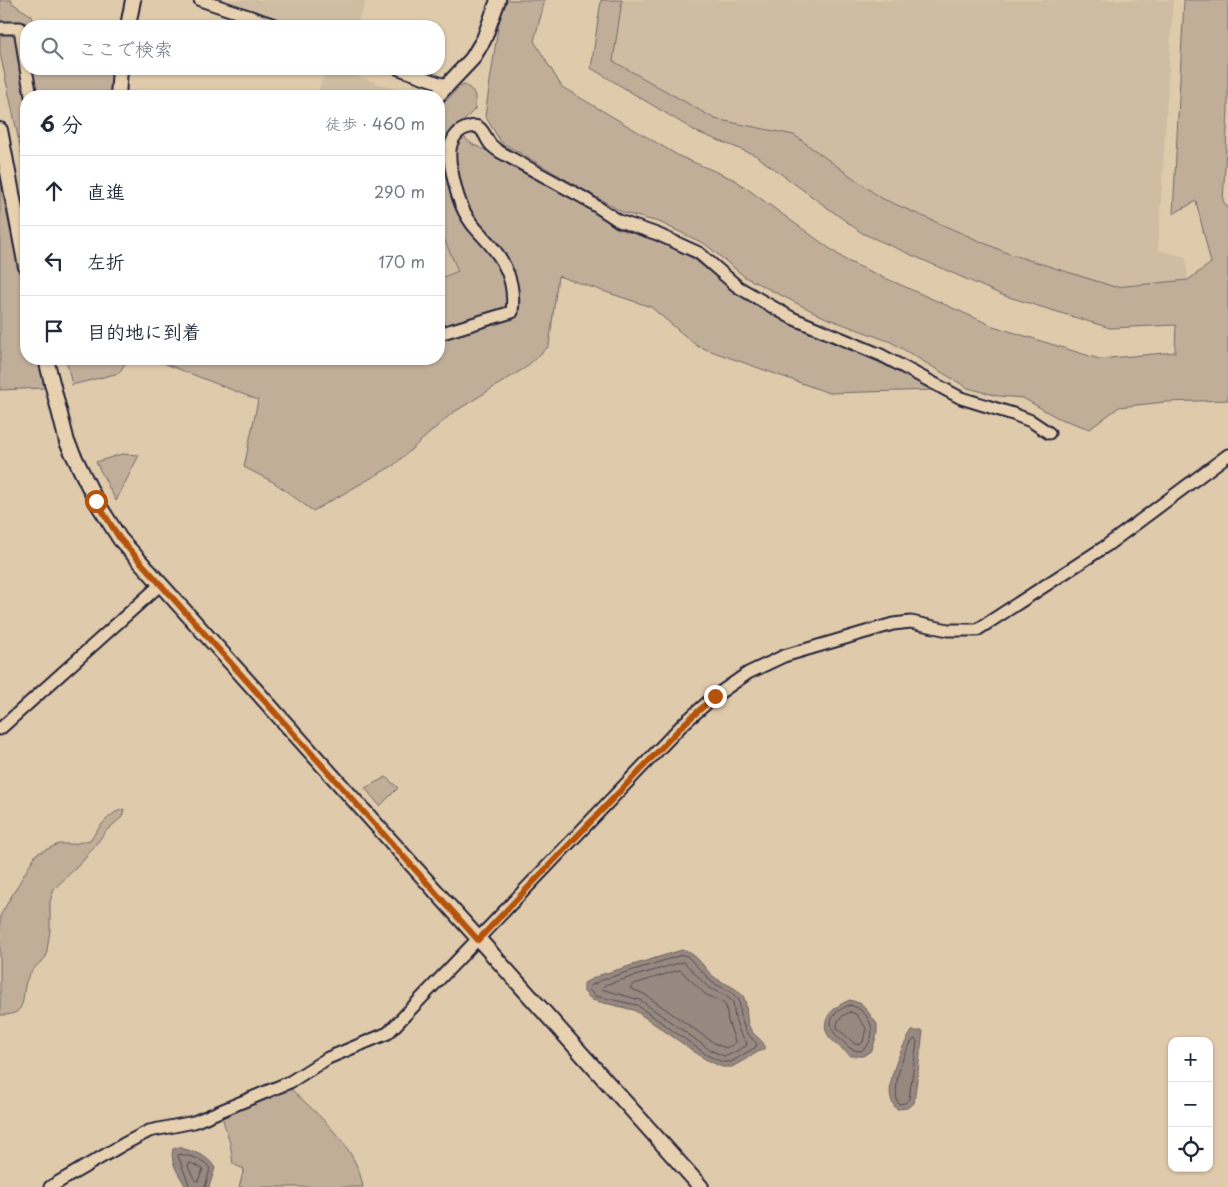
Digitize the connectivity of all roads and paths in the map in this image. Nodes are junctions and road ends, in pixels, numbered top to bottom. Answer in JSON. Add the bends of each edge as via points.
{"nodes":[{"id":1,"x":133,"y":0,"type":"edge"},
{"id":2,"x":200,"y":0,"type":"edge"},
{"id":3,"x":498,"y":0,"type":"edge"},
{"id":4,"x":129,"y":20,"type":"edge"},
{"id":5,"x":260,"y":20,"type":"edge"},
{"id":6,"x":0,"y":28,"type":"edge"},
{"id":7,"x":20,"y":28,"type":"edge"},
{"id":8,"x":27,"y":75,"type":"edge"},
{"id":9,"x":120,"y":75,"type":"edge"},
{"id":10,"x":416,"y":75,"type":"edge"},
{"id":11,"x":448,"y":86,"type":"junction"},
{"id":12,"x":30,"y":90,"type":"edge"},
{"id":13,"x":118,"y":90,"type":"edge"},
{"id":14,"x":444,"y":90,"type":"edge"},
{"id":15,"x":0,"y":130,"type":"edge"},
{"id":16,"x":20,"y":235,"type":"edge"},
{"id":17,"x":445,"y":332,"type":"edge"},
{"id":18,"x":48,"y":365,"type":"edge"},
{"id":19,"x":1049,"y":433,"type":"dead end"},
{"id":20,"x":1228,"y":456,"type":"edge"},
{"id":21,"x":161,"y":584,"type":"junction"},
{"id":22,"x":0,"y":729,"type":"edge"},
{"id":23,"x":478,"y":940,"type":"junction"},
{"id":24,"x":50,"y":1187,"type":"edge"},
{"id":25,"x":701,"y":1187,"type":"edge"}],
"edges":[{"from":1,"to":4,"type":"street"},
{"from":2,"to":5,"type":"street"},
{"from":3,"to":11,"type":"street","via":[[484,39],[472,60]]},
{"from":6,"to":7,"type":"street"},
{"from":8,"to":12,"type":"street"},
{"from":9,"to":13,"type":"street"},
{"from":10,"to":11,"type":"street"},
{"from":11,"to":14,"type":"street"},
{"from":15,"to":16,"type":"street"},
{"from":17,"to":19,"type":"street","via":[[512,312],[511,282],[505,266],[463,210],[453,176],[451,143],[465,128],[474,126],[482,129],[491,145],[500,152],[584,198],[619,222],[657,234],[699,253],[738,287],[792,318],[881,355],[961,398],[1031,421]]},
{"from":18,"to":21,"type":"street","via":[[67,442],[96,501],[120,539]]},
{"from":20,"to":23,"type":"street","via":[[1106,546],[977,630],[948,630],[910,622],[893,624],[784,656],[748,673],[715,696],[684,724]]},
{"from":21,"to":22,"type":"street"},
{"from":21,"to":23,"type":"street"},
{"from":23,"to":24,"type":"street","via":[[388,1033],[328,1058],[290,1082],[194,1122],[149,1131]]},
{"from":23,"to":25,"type":"street"}]}
